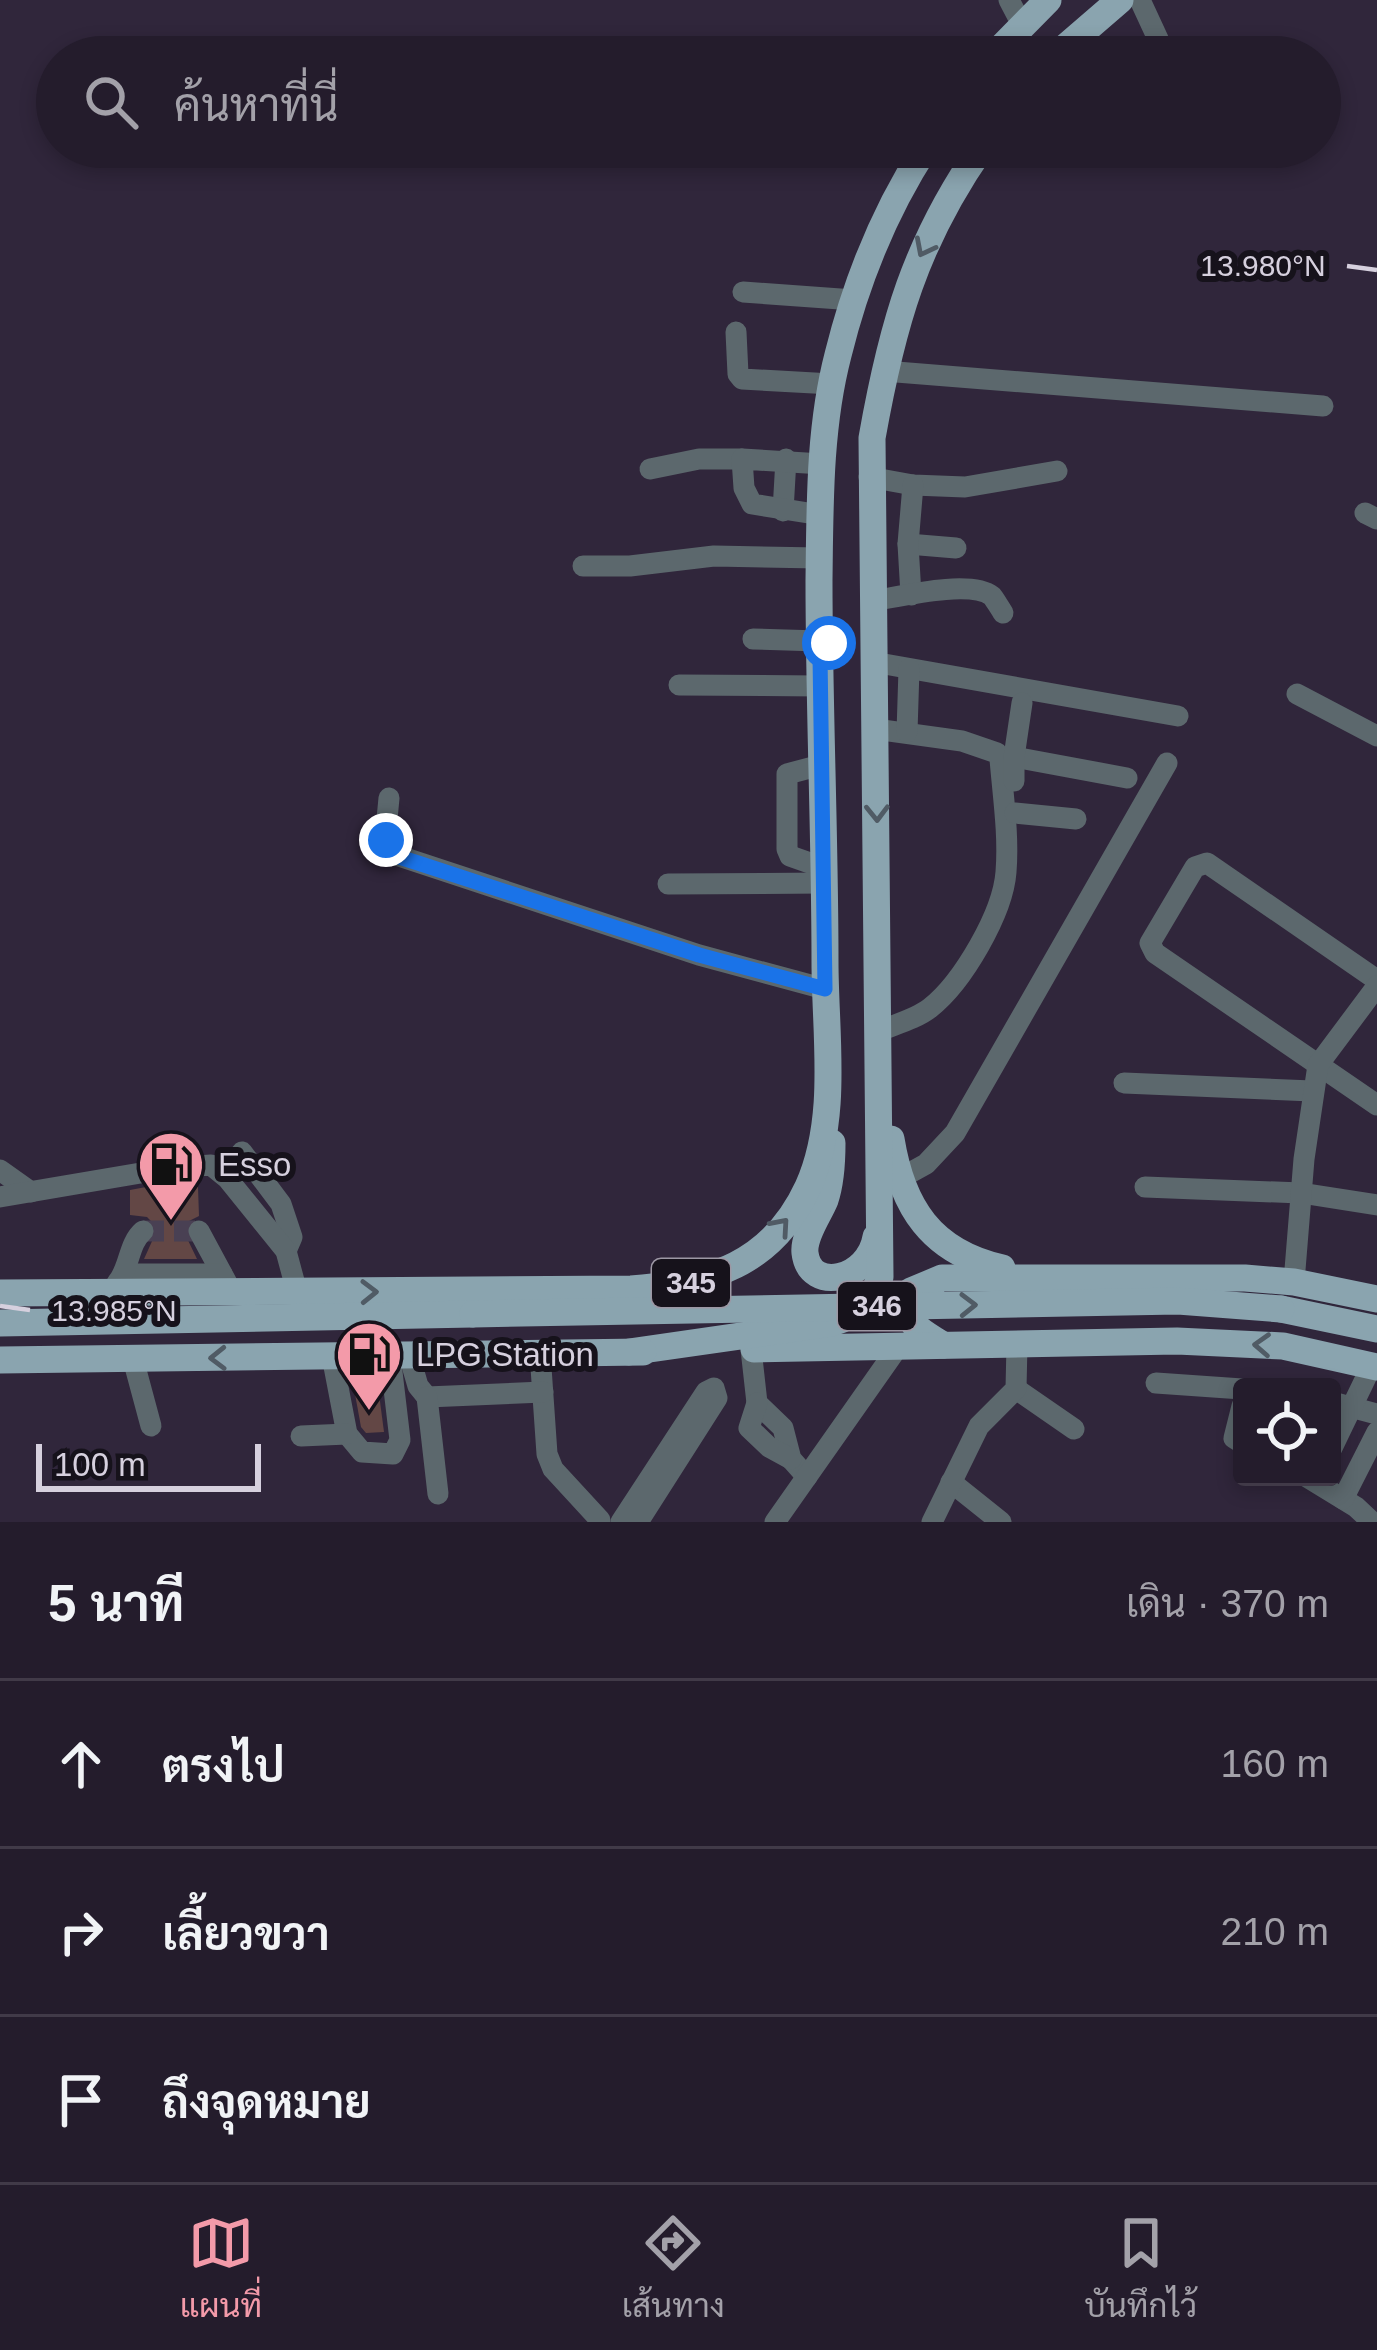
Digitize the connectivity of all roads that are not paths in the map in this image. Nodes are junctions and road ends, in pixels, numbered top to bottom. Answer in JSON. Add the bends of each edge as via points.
{"nodes":[{"id":1,"x":1048,"y":0,"type":"edge"},
{"id":2,"x":1120,"y":0,"type":"edge"},
{"id":3,"x":1140,"y":0,"type":"edge"},
{"id":4,"x":1016,"y":11,"type":"edge"},
{"id":5,"x":1078,"y":36,"type":"edge"},
{"id":6,"x":1157,"y":36,"type":"edge"},
{"id":7,"x":915,"y":168,"type":"edge"},
{"id":8,"x":967,"y":168,"type":"edge"},
{"id":9,"x":742,"y":292,"type":"dead end"},
{"id":10,"x":854,"y":300,"type":"junction"},
{"id":11,"x":736,"y":332,"type":"dead end"},
{"id":12,"x":884,"y":371,"type":"junction"},
{"id":13,"x":832,"y":384,"type":"junction"},
{"id":14,"x":1323,"y":406,"type":"dead end"},
{"id":15,"x":742,"y":459,"type":"junction"},
{"id":16,"x":786,"y":459,"type":"junction"},
{"id":17,"x":822,"y":464,"type":"junction"},
{"id":18,"x":650,"y":469,"type":"dead end"},
{"id":19,"x":1057,"y":471,"type":"dead end"},
{"id":20,"x":869,"y":477,"type":"junction"},
{"id":21,"x":913,"y":485,"type":"junction"},
{"id":22,"x":783,"y":511,"type":"junction"},
{"id":23,"x":821,"y":515,"type":"junction"},
{"id":24,"x":908,"y":544,"type":"junction"},
{"id":25,"x":956,"y":548,"type":"dead end"},
{"id":26,"x":819,"y":558,"type":"junction"},
{"id":27,"x":583,"y":566,"type":"dead end"},
{"id":28,"x":911,"y":595,"type":"junction"},
{"id":29,"x":872,"y":601,"type":"junction"},
{"id":30,"x":1004,"y":613,"type":"dead end"},
{"id":31,"x":754,"y":639,"type":"dead end"},
{"id":32,"x":819,"y":648,"type":"junction"},
{"id":33,"x":873,"y":658,"type":"junction"},
{"id":34,"x":909,"y":669,"type":"junction"},
{"id":35,"x":985,"y":682,"type":"junction"},
{"id":36,"x":680,"y":685,"type":"dead end"},
{"id":37,"x":820,"y":686,"type":"junction"},
{"id":38,"x":1298,"y":694,"type":"dead end"},
{"id":39,"x":1022,"y":703,"type":"junction"},
{"id":40,"x":1124,"y":709,"type":"junction"},
{"id":41,"x":1178,"y":716,"type":"dead end"},
{"id":42,"x":875,"y":729,"type":"junction"},
{"id":43,"x":908,"y":732,"type":"junction"},
{"id":44,"x":1377,"y":736,"type":"edge"},
{"id":45,"x":1014,"y":757,"type":"junction"},
{"id":46,"x":1167,"y":763,"type":"dead end"},
{"id":47,"x":1127,"y":778,"type":"dead end"},
{"id":48,"x":389,"y":798,"type":"dead end"},
{"id":49,"x":1016,"y":814,"type":"junction"},
{"id":50,"x":1076,"y":819,"type":"dead end"},
{"id":51,"x":1006,"y":853,"type":"junction"},
{"id":52,"x":824,"y":876,"type":"junction"},
{"id":53,"x":668,"y":884,"type":"dead end"},
{"id":54,"x":1377,"y":983,"type":"edge"},
{"id":55,"x":825,"y":989,"type":"junction"},
{"id":56,"x":879,"y":1031,"type":"junction"},
{"id":57,"x":829,"y":1044,"type":"junction"},
{"id":58,"x":1318,"y":1065,"type":"junction"},
{"id":59,"x":1124,"y":1083,"type":"dead end"},
{"id":60,"x":1312,"y":1091,"type":"junction"},
{"id":61,"x":1377,"y":1105,"type":"edge"},
{"id":62,"x":242,"y":1152,"type":"dead end"},
{"id":63,"x":0,"y":1170,"type":"edge"},
{"id":64,"x":888,"y":1182,"type":"junction"},
{"id":65,"x":1145,"y":1187,"type":"dead end"},
{"id":66,"x":31,"y":1192,"type":"junction"},
{"id":67,"x":1301,"y":1193,"type":"junction"},
{"id":68,"x":0,"y":1197,"type":"edge"},
{"id":69,"x":1377,"y":1205,"type":"edge"},
{"id":70,"x":143,"y":1231,"type":"dead end"},
{"id":71,"x":199,"y":1231,"type":"dead end"},
{"id":72,"x":286,"y":1251,"type":"junction"},
{"id":73,"x":1048,"y":1276,"type":"junction"},
{"id":74,"x":1294,"y":1282,"type":"junction"},
{"id":75,"x":227,"y":1283,"type":"junction"},
{"id":76,"x":117,"y":1284,"type":"junction"},
{"id":77,"x":297,"y":1292,"type":"junction"},
{"id":78,"x":0,"y":1293,"type":"edge"},
{"id":79,"x":1377,"y":1299,"type":"edge"},
{"id":80,"x":0,"y":1323,"type":"edge"},
{"id":81,"x":1377,"y":1328,"type":"edge"},
{"id":82,"x":1017,"y":1344,"type":"junction"},
{"id":83,"x":944,"y":1345,"type":"junction"},
{"id":84,"x":898,"y":1347,"type":"junction"},
{"id":85,"x":752,"y":1349,"type":"junction"},
{"id":86,"x":629,"y":1352,"type":"junction"},
{"id":87,"x":540,"y":1353,"type":"junction"},
{"id":88,"x":399,"y":1355,"type":"junction"},
{"id":89,"x":332,"y":1356,"type":"junction"},
{"id":90,"x":134,"y":1359,"type":"junction"},
{"id":91,"x":0,"y":1360,"type":"edge"},
{"id":92,"x":1374,"y":1366,"type":"edge"},
{"id":93,"x":1156,"y":1382,"type":"dead end"},
{"id":94,"x":1233,"y":1388,"type":"edge"},
{"id":95,"x":1016,"y":1389,"type":"junction"},
{"id":96,"x":543,"y":1392,"type":"junction"},
{"id":97,"x":427,"y":1397,"type":"junction"},
{"id":98,"x":1343,"y":1404,"type":"edge"},
{"id":99,"x":1377,"y":1414,"type":"edge"},
{"id":100,"x":151,"y":1426,"type":"dead end"},
{"id":101,"x":1074,"y":1429,"type":"dead end"},
{"id":102,"x":1377,"y":1432,"type":"edge"},
{"id":103,"x":347,"y":1434,"type":"junction"},
{"id":104,"x":302,"y":1436,"type":"dead end"},
{"id":105,"x":807,"y":1477,"type":"junction"},
{"id":106,"x":952,"y":1481,"type":"junction"},
{"id":107,"x":1324,"y":1486,"type":"edge"},
{"id":108,"x":438,"y":1494,"type":"dead end"},
{"id":109,"x":1343,"y":1499,"type":"junction"},
{"id":110,"x":640,"y":1509,"type":"edge"},
{"id":111,"x":1372,"y":1513,"type":"edge"},
{"id":112,"x":610,"y":1521,"type":"edge"},
{"id":113,"x":775,"y":1522,"type":"edge"},
{"id":114,"x":932,"y":1522,"type":"edge"},
{"id":115,"x":1001,"y":1522,"type":"edge"}],
"edges":[{"from":1,"to":4,"type":"main road"},
{"from":2,"to":5,"type":"main road"},
{"from":3,"to":6,"type":"street"},
{"from":7,"to":10,"type":"main road","number":"345"},
{"from":8,"to":12,"type":"main road","number":"345","one_way":true,"via":[[915,262]]},
{"from":9,"to":10,"type":"street"},
{"from":10,"to":13,"type":"main road","number":"345"},
{"from":11,"to":13,"type":"street","via":[[742,379]]},
{"from":12,"to":14,"type":"street"},
{"from":12,"to":20,"type":"main road","number":"345"},
{"from":13,"to":17,"type":"main road","number":"345"},
{"from":15,"to":16,"type":"street"},
{"from":15,"to":18,"type":"street"},
{"from":15,"to":22,"type":"street","via":[[748,500]]},
{"from":16,"to":17,"type":"street"},
{"from":16,"to":22,"type":"street"},
{"from":17,"to":23,"type":"main road","number":"345"},
{"from":19,"to":21,"type":"street","via":[[964,488]]},
{"from":20,"to":21,"type":"street"},
{"from":20,"to":29,"type":"main road","number":"345"},
{"from":21,"to":24,"type":"street"},
{"from":22,"to":23,"type":"street"},
{"from":23,"to":26,"type":"main road","number":"345"},
{"from":24,"to":25,"type":"street"},
{"from":24,"to":28,"type":"street"},
{"from":26,"to":27,"type":"street"},
{"from":26,"to":32,"type":"main road","number":"345"},
{"from":28,"to":29,"type":"street"},
{"from":28,"to":30,"type":"street","via":[[986,593]]},
{"from":29,"to":33,"type":"main road","number":"345"},
{"from":31,"to":32,"type":"street"},
{"from":32,"to":33,"type":"main road","via":[[837,639],[856,642]]},
{"from":32,"to":37,"type":"main road","number":"345"},
{"from":33,"to":34,"type":"street"},
{"from":33,"to":42,"type":"main road","number":"345"},
{"from":34,"to":35,"type":"street"},
{"from":34,"to":43,"type":"street"},
{"from":35,"to":39,"type":"street","via":[[998,697]]},
{"from":35,"to":40,"type":"street"},
{"from":36,"to":37,"type":"street"},
{"from":37,"to":52,"type":"main road","number":"345"},
{"from":38,"to":44,"type":"street"},
{"from":39,"to":40,"type":"street","via":[[1103,716]]},
{"from":39,"to":45,"type":"street"},
{"from":40,"to":41,"type":"street"},
{"from":42,"to":43,"type":"street"},
{"from":42,"to":56,"type":"main road","number":"345","one_way":true},
{"from":43,"to":51,"type":"street","via":[[997,753]]},
{"from":45,"to":47,"type":"street"},
{"from":45,"to":49,"type":"street"},
{"from":46,"to":64,"type":"street","via":[[955,1133],[926,1164]]},
{"from":48,"to":55,"type":"street","via":[[386,840],[396,856]]},
{"from":49,"to":50,"type":"street"},
{"from":49,"to":51,"type":"street"},
{"from":51,"to":56,"type":"street","via":[[997,911],[967,964],[927,1011]]},
{"from":52,"to":53,"type":"street"},
{"from":52,"to":55,"type":"main road","number":"345"},
{"from":54,"to":58,"type":"street"},
{"from":54,"to":58,"type":"street","via":[[1214,867],[1195,867],[1150,949]]},
{"from":55,"to":57,"type":"main road","number":"345"},
{"from":56,"to":64,"type":"main road","number":"345"},
{"from":57,"to":64,"type":"main road","via":[[832,1160],[805,1254],[810,1265],[841,1277],[866,1263]]},
{"from":77,"to":57,"type":"main road","number":"345","one_way":true,"via":[[631,1289],[725,1273],[790,1220],[809,1183],[823,1132]]},
{"from":58,"to":60,"type":"street"},
{"from":58,"to":61,"type":"street"},
{"from":59,"to":60,"type":"street"},
{"from":60,"to":67,"type":"street"},
{"from":62,"to":72,"type":"street","via":[[281,1204],[292,1237]]},
{"from":63,"to":66,"type":"street"},
{"from":64,"to":73,"type":"main road","via":[[927,1227],[974,1260]]},
{"from":64,"to":86,"type":"main road","number":"345","via":[[880,1277],[871,1303],[852,1317]]},
{"from":65,"to":67,"type":"street"},
{"from":66,"to":68,"type":"street"},
{"from":66,"to":72,"type":"street","via":[[211,1165]]},
{"from":67,"to":69,"type":"street"},
{"from":67,"to":74,"type":"street"},
{"from":70,"to":76,"type":"street"},
{"from":71,"to":75,"type":"street"},
{"from":72,"to":77,"type":"street"},
{"from":73,"to":74,"type":"main road"},
{"from":73,"to":83,"type":"main road","via":[[942,1278],[911,1292],[914,1326]]},
{"from":74,"to":79,"type":"main road"},
{"from":75,"to":76,"type":"main road","number":"345"},
{"from":75,"to":77,"type":"main road","number":"345"},
{"from":76,"to":78,"type":"main road","number":"345"},
{"from":80,"to":81,"type":"main road","number":"346","one_way":true,"bridge":true,"via":[[1178,1300]]},
{"from":82,"to":83,"type":"main road","number":"346"},
{"from":92,"to":82,"type":"main road","number":"346","one_way":true,"via":[[1283,1346]]},
{"from":82,"to":95,"type":"street"},
{"from":83,"to":84,"type":"main road","number":"346"},
{"from":84,"to":85,"type":"main road","number":"346"},
{"from":84,"to":105,"type":"street"},
{"from":85,"to":86,"type":"main road","number":"346"},
{"from":85,"to":105,"type":"street","via":[[757,1403],[749,1429]]},
{"from":86,"to":87,"type":"main road","number":"346"},
{"from":87,"to":88,"type":"main road","number":"346"},
{"from":87,"to":96,"type":"street"},
{"from":88,"to":89,"type":"main road","number":"346"},
{"from":88,"to":97,"type":"street"},
{"from":88,"to":103,"type":"street","via":[[398,1451],[362,1452]]},
{"from":89,"to":90,"type":"main road","number":"346","one_way":true},
{"from":89,"to":103,"type":"street"},
{"from":90,"to":91,"type":"main road","number":"346"},
{"from":90,"to":100,"type":"street"},
{"from":92,"to":98,"type":"street"},
{"from":93,"to":94,"type":"street"},
{"from":95,"to":101,"type":"street"},
{"from":95,"to":106,"type":"street","via":[[979,1426]]},
{"from":96,"to":97,"type":"street"},
{"from":96,"to":112,"type":"street","via":[[553,1469]]},
{"from":97,"to":108,"type":"street"},
{"from":98,"to":99,"type":"street"},
{"from":102,"to":109,"type":"street"},
{"from":103,"to":104,"type":"street"},
{"from":105,"to":113,"type":"street"},
{"from":106,"to":114,"type":"street"},
{"from":106,"to":115,"type":"street"},
{"from":107,"to":109,"type":"street"},
{"from":109,"to":111,"type":"street"},
{"from":110,"to":110,"type":"street","via":[[706,1392],[714,1388],[717,1398]]},
{"from":110,"to":112,"type":"street"}]}
